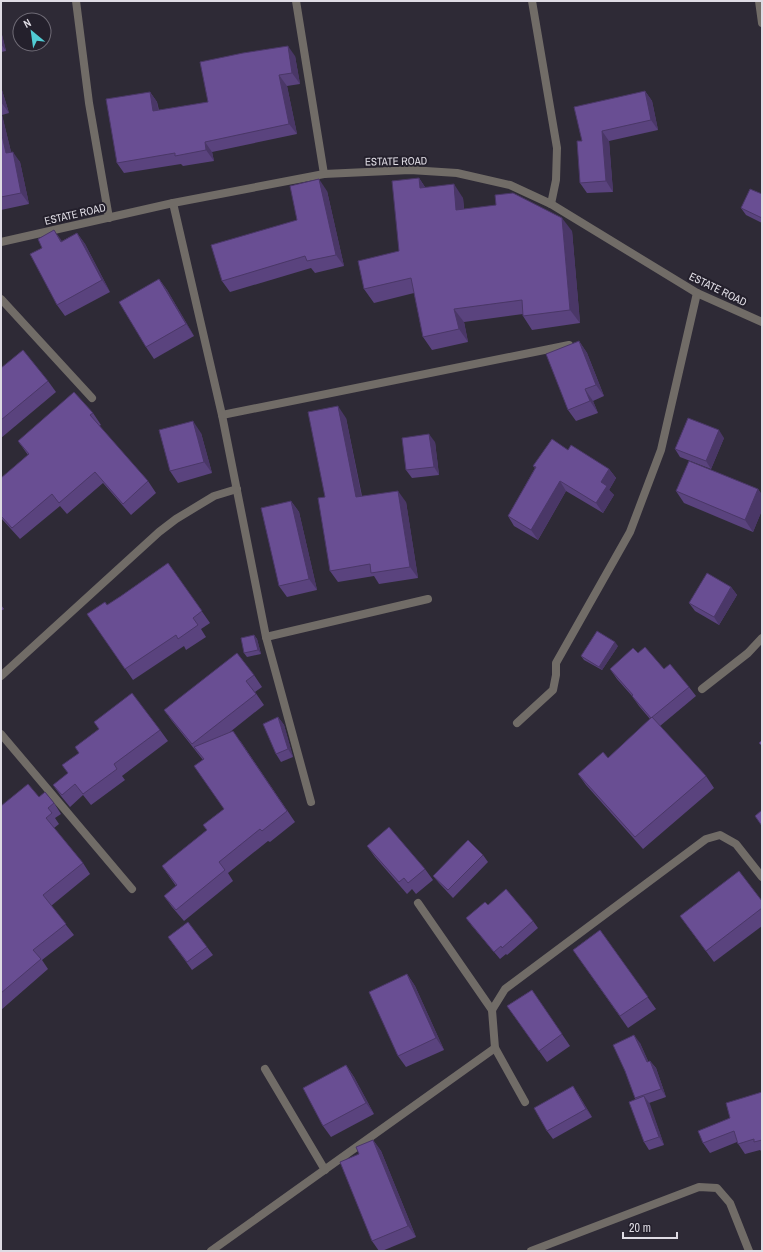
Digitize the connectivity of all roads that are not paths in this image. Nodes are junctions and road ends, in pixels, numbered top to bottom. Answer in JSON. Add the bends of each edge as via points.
{"nodes":[{"id":1,"x":76,"y":1,"type":"edge"},
{"id":2,"x":296,"y":1,"type":"edge"},
{"id":3,"x":532,"y":1,"type":"edge"},
{"id":4,"x":759,"y":1,"type":"edge"},
{"id":5,"x":762,"y":23,"type":"edge"},
{"id":6,"x":324,"y":174,"type":"junction"},
{"id":7,"x":173,"y":204,"type":"junction"},
{"id":8,"x":551,"y":204,"type":"junction"},
{"id":9,"x":109,"y":218,"type":"junction"},
{"id":10,"x":1,"y":242,"type":"edge"},
{"id":11,"x":697,"y":293,"type":"junction"},
{"id":12,"x":1,"y":299,"type":"edge"},
{"id":13,"x":762,"y":322,"type":"edge"},
{"id":14,"x":569,"y":345,"type":"edge"},
{"id":15,"x":92,"y":398,"type":"dead end"},
{"id":16,"x":222,"y":415,"type":"junction"},
{"id":17,"x":237,"y":489,"type":"junction"},
{"id":18,"x":428,"y":599,"type":"dead end"},
{"id":19,"x":266,"y":637,"type":"junction"},
{"id":20,"x":762,"y":638,"type":"edge"},
{"id":21,"x":1,"y":676,"type":"edge"},
{"id":22,"x":702,"y":689,"type":"dead end"},
{"id":23,"x":517,"y":723,"type":"dead end"},
{"id":24,"x":1,"y":734,"type":"edge"},
{"id":25,"x":311,"y":802,"type":"dead end"},
{"id":26,"x":762,"y":877,"type":"edge"},
{"id":27,"x":132,"y":889,"type":"dead end"},
{"id":28,"x":418,"y":903,"type":"dead end"},
{"id":29,"x":492,"y":1010,"type":"junction"},
{"id":30,"x":495,"y":1048,"type":"junction"},
{"id":31,"x":265,"y":1069,"type":"dead end"},
{"id":32,"x":525,"y":1102,"type":"dead end"},
{"id":33,"x":325,"y":1170,"type":"junction"},
{"id":34,"x":211,"y":1251,"type":"edge"},
{"id":35,"x":531,"y":1251,"type":"edge"},
{"id":36,"x":749,"y":1251,"type":"edge"}],
"edges":[{"from":1,"to":9,"type":"street","via":[[89,103]]},
{"from":2,"to":6,"type":"street"},
{"from":3,"to":8,"type":"street","via":[[557,148],[556,180]]},
{"from":4,"to":5,"type":"street"},
{"from":6,"to":7,"type":"street","name":"ESTATE ROAD"},
{"from":6,"to":8,"type":"street","name":"ESTATE ROAD","via":[[410,170],[456,173],[510,185]]},
{"from":7,"to":9,"type":"street","name":"ESTATE ROAD"},
{"from":7,"to":16,"type":"street"},
{"from":8,"to":11,"type":"street","name":"ESTATE ROAD"},
{"from":9,"to":10,"type":"street","name":"ESTATE ROAD"},
{"from":11,"to":13,"type":"street","name":"ESTATE ROAD"},
{"from":11,"to":23,"type":"street","via":[[661,450],[630,532],[556,663],[553,690]]},
{"from":12,"to":15,"type":"street"},
{"from":14,"to":16,"type":"street"},
{"from":16,"to":17,"type":"street"},
{"from":17,"to":19,"type":"street"},
{"from":17,"to":21,"type":"street","via":[[214,496],[159,532]]},
{"from":18,"to":19,"type":"street"},
{"from":19,"to":25,"type":"street"},
{"from":20,"to":22,"type":"street"},
{"from":24,"to":27,"type":"street"},
{"from":26,"to":29,"type":"street","via":[[736,844],[720,835],[706,839],[505,989]]},
{"from":28,"to":29,"type":"street"},
{"from":29,"to":30,"type":"street"},
{"from":30,"to":32,"type":"street"},
{"from":30,"to":33,"type":"street"},
{"from":31,"to":33,"type":"street"},
{"from":33,"to":34,"type":"street"},
{"from":35,"to":36,"type":"street","via":[[699,1187],[717,1188],[730,1203]]}]}
